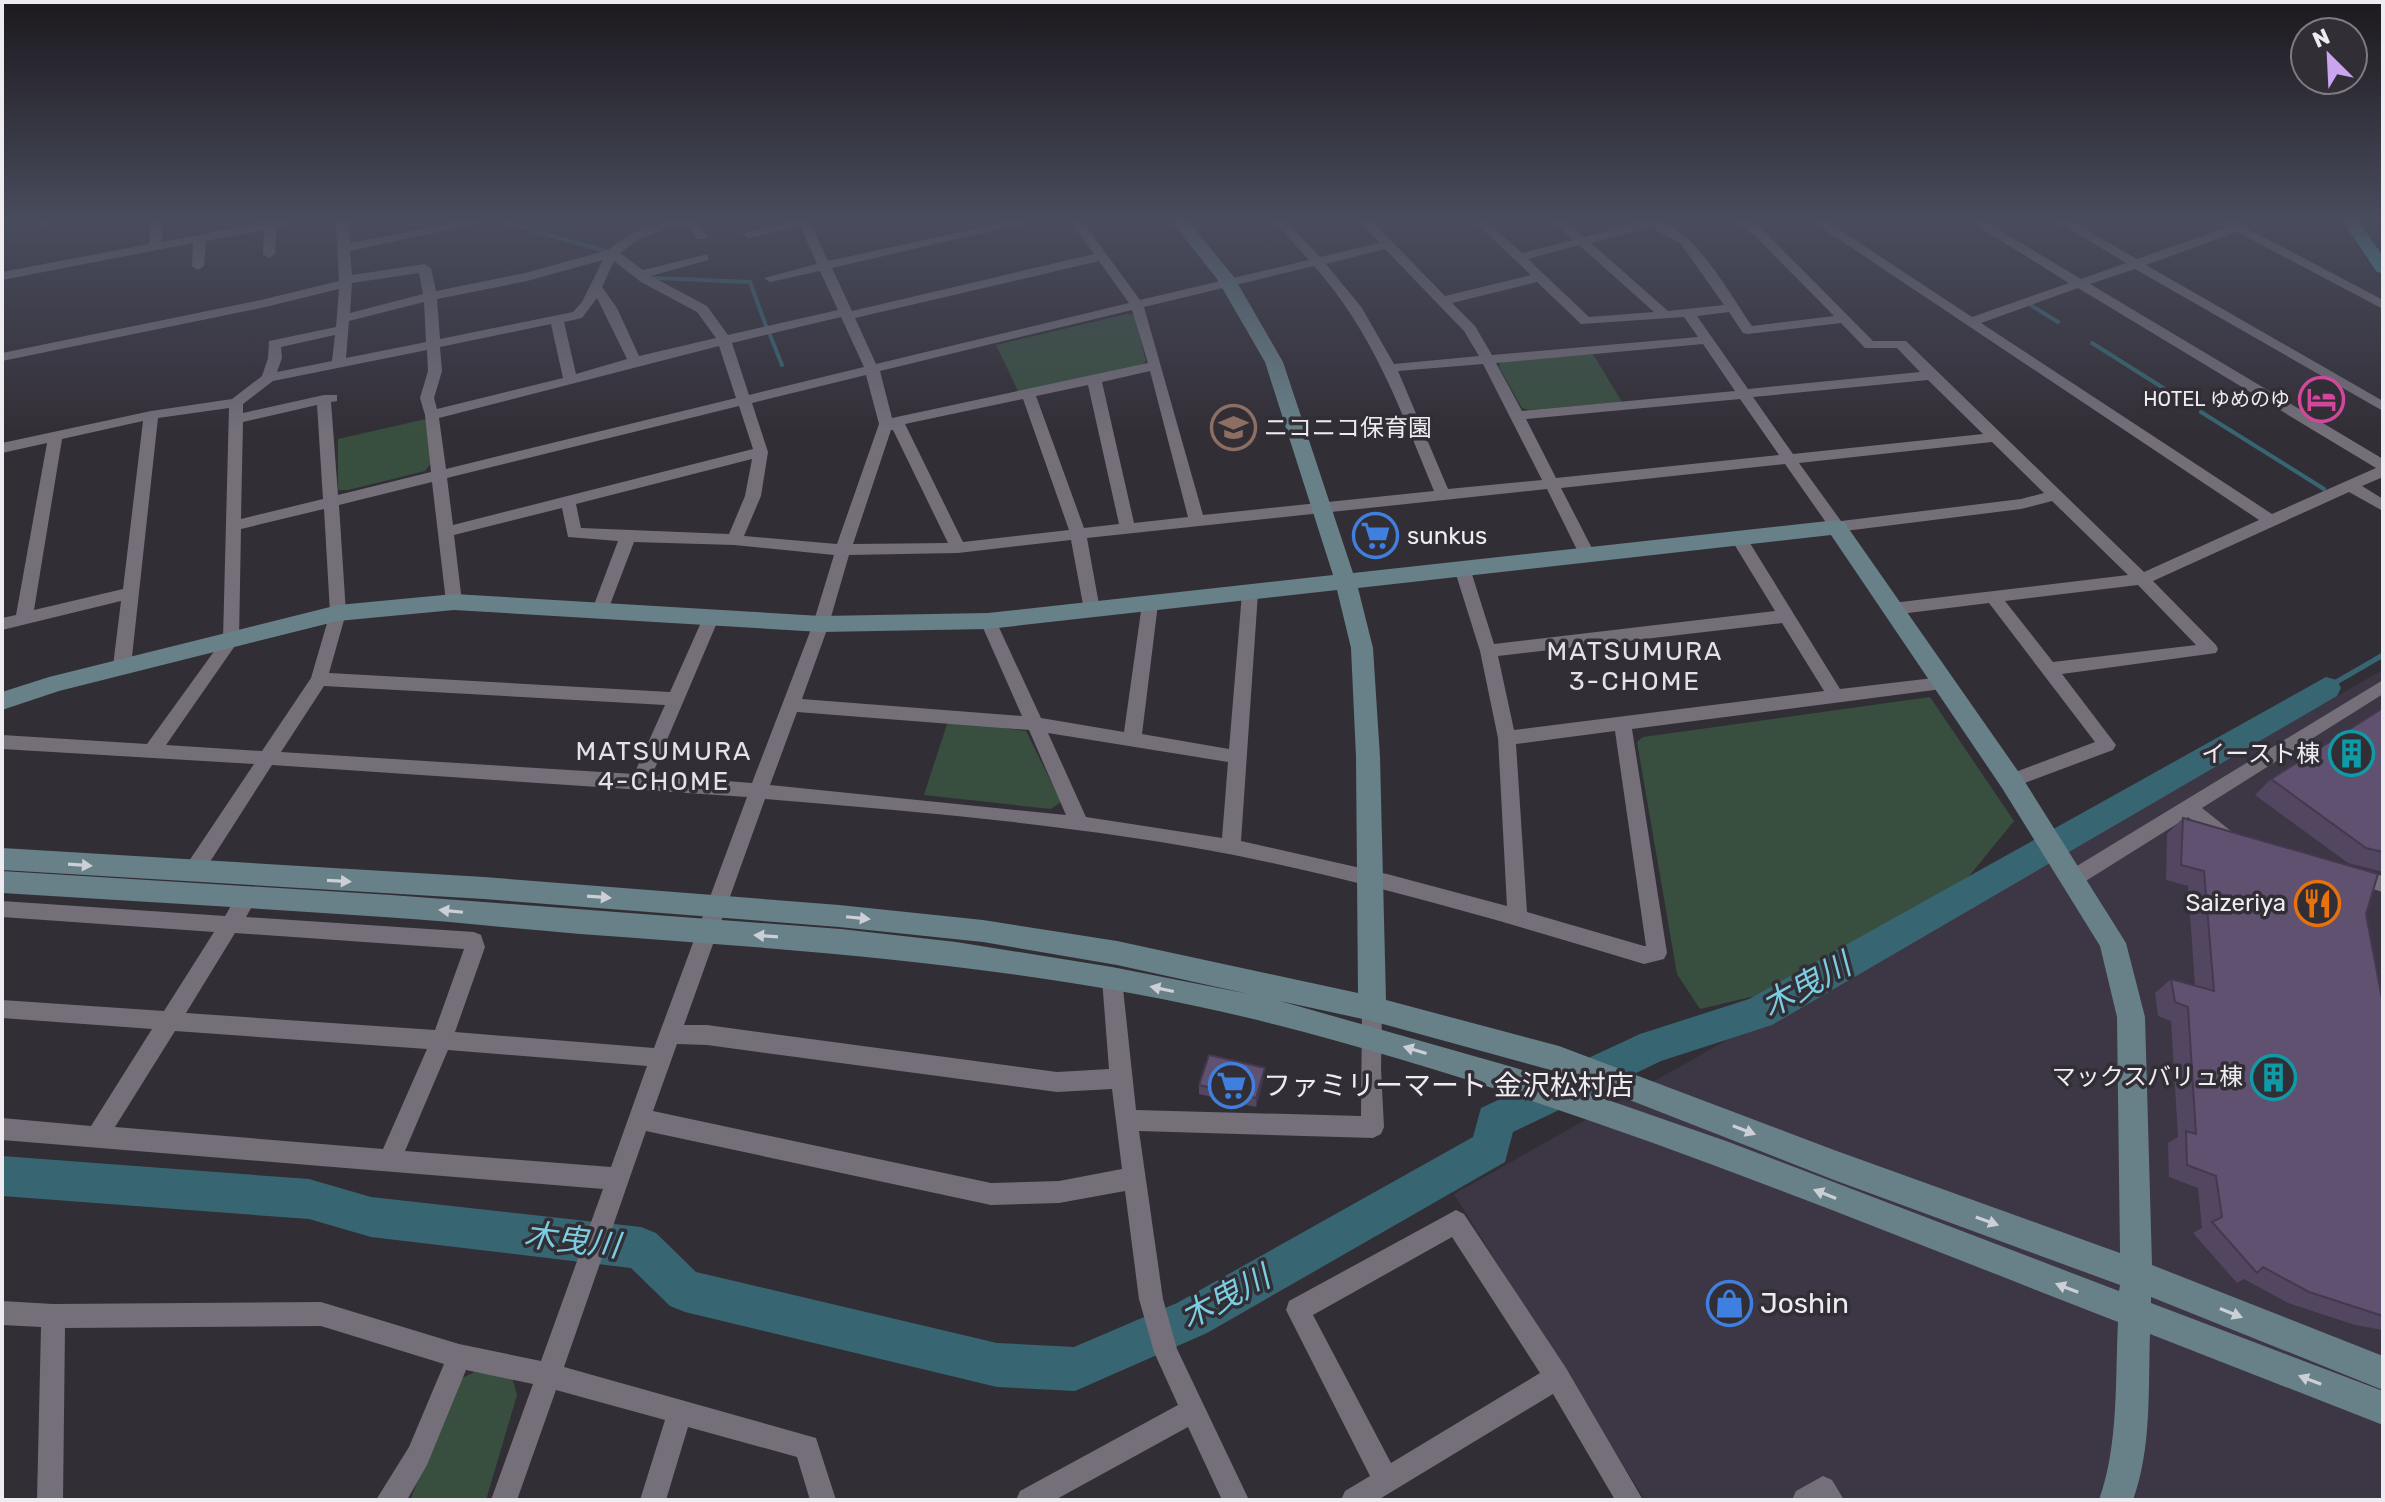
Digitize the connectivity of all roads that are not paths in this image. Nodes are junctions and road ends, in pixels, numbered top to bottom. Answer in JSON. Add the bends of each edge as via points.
{"nodes":[{"id":1,"x":305,"y":292,"type":"edge"},
{"id":2,"x":345,"y":292,"type":"edge"},
{"id":3,"x":429,"y":292,"type":"edge"},
{"id":4,"x":450,"y":292,"type":"edge"},
{"id":5,"x":593,"y":292,"type":"edge"},
{"id":6,"x":599,"y":292,"type":"edge"},
{"id":7,"x":672,"y":292,"type":"edge"},
{"id":8,"x":837,"y":292,"type":"edge"},
{"id":9,"x":944,"y":292,"type":"edge"},
{"id":10,"x":1128,"y":292,"type":"edge"},
{"id":11,"x":1194,"y":292,"type":"edge"},
{"id":12,"x":1235,"y":292,"type":"edge"},
{"id":13,"x":1341,"y":292,"type":"edge"},
{"id":14,"x":1433,"y":292,"type":"edge"},
{"id":15,"x":1478,"y":292,"type":"edge"},
{"id":16,"x":1556,"y":292,"type":"edge"},
{"id":17,"x":1639,"y":292,"type":"edge"},
{"id":18,"x":1722,"y":292,"type":"edge"},
{"id":19,"x":1817,"y":292,"type":"edge"},
{"id":20,"x":1925,"y":292,"type":"edge"},
{"id":21,"x":2057,"y":292,"type":"edge"},
{"id":22,"x":2093,"y":292,"type":"edge"},
{"id":23,"x":2185,"y":292,"type":"edge"},
{"id":24,"x":2359,"y":292,"type":"edge"},
{"id":25,"x":430,"y":296,"type":"junction"},
{"id":26,"x":1442,"y":301,"type":"junction"},
{"id":27,"x":1137,"y":305,"type":"junction"},
{"id":28,"x":2383,"y":305,"type":"edge"},
{"id":29,"x":1734,"y":308,"type":"junction"},
{"id":30,"x":1688,"y":313,"type":"junction"},
{"id":31,"x":847,"y":314,"type":"junction"},
{"id":32,"x":1665,"y":315,"type":"junction"},
{"id":33,"x":1844,"y":319,"type":"junction"},
{"id":34,"x":557,"y":320,"type":"junction"},
{"id":35,"x":1970,"y":322,"type":"junction"},
{"id":36,"x":341,"y":324,"type":"junction"},
{"id":37,"x":790,"y":325,"type":"junction"},
{"id":38,"x":724,"y":340,"type":"junction"},
{"id":39,"x":1708,"y":340,"type":"junction"},
{"id":40,"x":798,"y":342,"type":"dead end"},
{"id":41,"x":433,"y":345,"type":"junction"},
{"id":42,"x":2,"y":357,"type":"edge"},
{"id":43,"x":1488,"y":358,"type":"junction"},
{"id":44,"x":635,"y":361,"type":"junction"},
{"id":45,"x":339,"y":364,"type":"junction"},
{"id":46,"x":1156,"y":366,"type":"junction"},
{"id":47,"x":1390,"y":368,"type":"junction"},
{"id":48,"x":872,"y":369,"type":"junction"},
{"id":49,"x":1931,"y":375,"type":"junction"},
{"id":50,"x":268,"y":378,"type":"junction"},
{"id":51,"x":1094,"y":379,"type":"junction"},
{"id":52,"x":571,"y":381,"type":"junction"},
{"id":53,"x":1028,"y":393,"type":"junction"},
{"id":54,"x":1744,"y":394,"type":"junction"},
{"id":55,"x":743,"y":400,"type":"junction"},
{"id":56,"x":2383,"y":407,"type":"edge"},
{"id":57,"x":236,"y":411,"type":"junction"},
{"id":58,"x":151,"y":415,"type":"junction"},
{"id":59,"x":432,"y":415,"type":"junction"},
{"id":60,"x":1516,"y":416,"type":"junction"},
{"id":61,"x":886,"y":424,"type":"junction"},
{"id":62,"x":55,"y":436,"type":"junction"},
{"id":63,"x":1996,"y":437,"type":"junction"},
{"id":64,"x":2,"y":448,"type":"edge"},
{"id":65,"x":761,"y":452,"type":"junction"},
{"id":66,"x":1789,"y":459,"type":"junction"},
{"id":67,"x":2383,"y":469,"type":"edge"},
{"id":68,"x":439,"y":475,"type":"junction"},
{"id":69,"x":1551,"y":485,"type":"junction"},
{"id":70,"x":2351,"y":486,"type":"junction"},
{"id":71,"x":1443,"y":495,"type":"junction"},
{"id":72,"x":2055,"y":495,"type":"junction"},
{"id":73,"x":568,"y":501,"type":"junction"},
{"id":74,"x":332,"y":502,"type":"junction"},
{"id":75,"x":2383,"y":506,"type":"edge"},
{"id":76,"x":1321,"y":509,"type":"junction"},
{"id":77,"x":1197,"y":521,"type":"junction"},
{"id":78,"x":2271,"y":521,"type":"junction"},
{"id":79,"x":233,"y":526,"type":"junction"},
{"id":80,"x":1837,"y":527,"type":"junction"},
{"id":81,"x":1128,"y":529,"type":"junction"},
{"id":82,"x":447,"y":532,"type":"junction"},
{"id":83,"x":1078,"y":534,"type":"junction"},
{"id":84,"x":628,"y":536,"type":"junction"},
{"id":85,"x":1739,"y":539,"type":"junction"},
{"id":86,"x":734,"y":540,"type":"junction"},
{"id":87,"x":958,"y":548,"type":"junction"},
{"id":88,"x":843,"y":550,"type":"junction"},
{"id":89,"x":1587,"y":554,"type":"junction"},
{"id":90,"x":1462,"y":568,"type":"junction"},
{"id":91,"x":2142,"y":579,"type":"junction"},
{"id":92,"x":1346,"y":583,"type":"junction"},
{"id":93,"x":129,"y":593,"type":"junction"},
{"id":94,"x":1250,"y":593,"type":"junction"},
{"id":95,"x":1994,"y":598,"type":"junction"},
{"id":96,"x":454,"y":602,"type":"junction"},
{"id":97,"x":1150,"y":604,"type":"junction"},
{"id":98,"x":1892,"y":609,"type":"junction"},
{"id":99,"x":600,"y":610,"type":"junction"},
{"id":100,"x":1092,"y":610,"type":"junction"},
{"id":101,"x":338,"y":613,"type":"junction"},
{"id":102,"x":1787,"y":616,"type":"junction"},
{"id":103,"x":24,"y":618,"type":"junction"},
{"id":104,"x":711,"y":618,"type":"junction"},
{"id":105,"x":988,"y":621,"type":"junction"},
{"id":106,"x":2,"y":624,"type":"edge"},
{"id":107,"x":821,"y":624,"type":"junction"},
{"id":108,"x":231,"y":640,"type":"junction"},
{"id":109,"x":1488,"y":651,"type":"junction"},
{"id":110,"x":122,"y":666,"type":"junction"},
{"id":111,"x":2049,"y":669,"type":"junction"},
{"id":112,"x":319,"y":679,"type":"junction"},
{"id":113,"x":1942,"y":683,"type":"junction"},
{"id":114,"x":2383,"y":686,"type":"edge"},
{"id":115,"x":1836,"y":697,"type":"junction"},
{"id":116,"x":676,"y":699,"type":"junction"},
{"id":117,"x":2,"y":701,"type":"edge"},
{"id":118,"x":790,"y":705,"type":"junction"},
{"id":119,"x":1035,"y":724,"type":"junction"},
{"id":120,"x":1623,"y":725,"type":"junction"},
{"id":121,"x":1507,"y":738,"type":"junction"},
{"id":122,"x":1132,"y":740,"type":"junction"},
{"id":123,"x":2,"y":742,"type":"edge"},
{"id":124,"x":152,"y":751,"type":"junction"},
{"id":125,"x":1238,"y":757,"type":"junction"},
{"id":126,"x":267,"y":759,"type":"junction"},
{"id":127,"x":641,"y":780,"type":"junction"},
{"id":128,"x":2011,"y":781,"type":"junction"},
{"id":129,"x":758,"y":789,"type":"junction"},
{"id":130,"x":2189,"y":807,"type":"junction"},
{"id":131,"x":1080,"y":824,"type":"junction"},
{"id":132,"x":1231,"y":847,"type":"junction"},
{"id":133,"x":2247,"y":847,"type":"edge"},
{"id":134,"x":2,"y":859,"type":"edge"},
{"id":135,"x":2338,"y":872,"type":"edge"},
{"id":136,"x":192,"y":873,"type":"junction"},
{"id":137,"x":2074,"y":878,"type":"junction"},
{"id":138,"x":1368,"y":879,"type":"junction"},
{"id":139,"x":2,"y":882,"type":"edge"},
{"id":140,"x":2383,"y":884,"type":"edge"},
{"id":141,"x":248,"y":896,"type":"junction"},
{"id":142,"x":717,"y":907,"type":"junction"},
{"id":143,"x":2,"y":909,"type":"edge"},
{"id":144,"x":491,"y":915,"type":"junction"},
{"id":145,"x":1517,"y":916,"type":"junction"},
{"id":146,"x":230,"y":923,"type":"junction"},
{"id":147,"x":706,"y":932,"type":"junction"},
{"id":148,"x":475,"y":947,"type":"junction"},
{"id":149,"x":1112,"y":979,"type":"junction"},
{"id":150,"x":2,"y":1009,"type":"edge"},
{"id":151,"x":1372,"y":1009,"type":"junction"},
{"id":152,"x":167,"y":1021,"type":"junction"},
{"id":153,"x":671,"y":1034,"type":"junction"},
{"id":154,"x":1371,"y":1037,"type":"junction"},
{"id":155,"x":441,"y":1042,"type":"junction"},
{"id":156,"x":661,"y":1059,"type":"junction"},
{"id":157,"x":1121,"y":1078,"type":"junction"},
{"id":158,"x":641,"y":1119,"type":"junction"},
{"id":159,"x":1129,"y":1120,"type":"junction"},
{"id":160,"x":2,"y":1129,"type":"edge"},
{"id":161,"x":97,"y":1136,"type":"junction"},
{"id":162,"x":390,"y":1159,"type":"junction"},
{"id":163,"x":1136,"y":1178,"type":"junction"},
{"id":164,"x":619,"y":1179,"type":"junction"},
{"id":165,"x":2136,"y":1275,"type":"junction"},
{"id":166,"x":2,"y":1313,"type":"edge"},
{"id":167,"x":2135,"y":1314,"type":"junction"},
{"id":168,"x":53,"y":1316,"type":"junction"},
{"id":169,"x":459,"y":1356,"type":"junction"},
{"id":170,"x":2383,"y":1373,"type":"edge"},
{"id":171,"x":547,"y":1375,"type":"junction"},
{"id":172,"x":1557,"y":1377,"type":"junction"},
{"id":173,"x":2383,"y":1408,"type":"edge"},
{"id":174,"x":1193,"y":1410,"type":"junction"},
{"id":175,"x":680,"y":1412,"type":"junction"},
{"id":176,"x":1386,"y":1481,"type":"junction"},
{"id":177,"x":50,"y":1500,"type":"edge"},
{"id":178,"x":389,"y":1500,"type":"edge"},
{"id":179,"x":504,"y":1500,"type":"edge"},
{"id":180,"x":653,"y":1500,"type":"edge"},
{"id":181,"x":823,"y":1500,"type":"edge"},
{"id":182,"x":1029,"y":1500,"type":"edge"},
{"id":183,"x":1236,"y":1500,"type":"edge"},
{"id":184,"x":1354,"y":1500,"type":"edge"},
{"id":185,"x":1630,"y":1500,"type":"edge"},
{"id":186,"x":1805,"y":1500,"type":"edge"},
{"id":187,"x":1831,"y":1500,"type":"edge"},
{"id":188,"x":2116,"y":1500,"type":"edge"}],
"edges":[{"from":1,"to":42,"type":"street"},
{"from":2,"to":36,"type":"street"},
{"from":3,"to":25,"type":"street"},
{"from":4,"to":25,"type":"street"},
{"from":5,"to":34,"type":"street","via":[[577,315]]},
{"from":6,"to":44,"type":"street"},
{"from":7,"to":38,"type":"street","via":[[702,309]]},
{"from":8,"to":31,"type":"street"},
{"from":9,"to":31,"type":"street"},
{"from":10,"to":27,"type":"street"},
{"from":11,"to":27,"type":"street"},
{"from":12,"to":76,"type":"street","via":[[1274,362]]},
{"from":13,"to":47,"type":"street"},
{"from":14,"to":26,"type":"street"},
{"from":15,"to":26,"type":"street"},
{"from":16,"to":32,"type":"street","via":[[1586,321]]},
{"from":17,"to":32,"type":"street"},
{"from":18,"to":29,"type":"street"},
{"from":19,"to":33,"type":"street"},
{"from":20,"to":35,"type":"street"},
{"from":21,"to":35,"type":"street"},
{"from":22,"to":67,"type":"street"},
{"from":23,"to":56,"type":"street"},
{"from":24,"to":28,"type":"street"},
{"from":25,"to":36,"type":"street"},
{"from":25,"to":41,"type":"street"},
{"from":26,"to":43,"type":"street","via":[[1470,329]]},
{"from":27,"to":46,"type":"street"},
{"from":27,"to":48,"type":"street"},
{"from":29,"to":30,"type":"street"},
{"from":29,"to":33,"type":"street","via":[[1748,330]]},
{"from":30,"to":32,"type":"street"},
{"from":30,"to":39,"type":"street"},
{"from":31,"to":37,"type":"street"},
{"from":31,"to":48,"type":"street"},
{"from":33,"to":49,"type":"street","via":[[1870,345],[1901,344]]},
{"from":34,"to":41,"type":"street"},
{"from":34,"to":52,"type":"street"},
{"from":35,"to":78,"type":"street"},
{"from":36,"to":45,"type":"street"},
{"from":36,"to":50,"type":"street","via":[[274,344]]},
{"from":37,"to":38,"type":"street"},
{"from":37,"to":40,"type":"street"},
{"from":38,"to":44,"type":"street"},
{"from":38,"to":55,"type":"street"},
{"from":39,"to":43,"type":"street"},
{"from":39,"to":54,"type":"street"},
{"from":41,"to":45,"type":"street"},
{"from":41,"to":59,"type":"street","via":[[435,371],[427,398]]},
{"from":43,"to":47,"type":"street"},
{"from":43,"to":60,"type":"street"},
{"from":44,"to":52,"type":"street"},
{"from":45,"to":50,"type":"street"},
{"from":46,"to":51,"type":"street"},
{"from":46,"to":77,"type":"street"},
{"from":47,"to":71,"type":"street"},
{"from":48,"to":55,"type":"street"},
{"from":48,"to":61,"type":"street"},
{"from":49,"to":54,"type":"street"},
{"from":49,"to":63,"type":"street"},
{"from":50,"to":57,"type":"street"},
{"from":51,"to":53,"type":"street"},
{"from":51,"to":81,"type":"street"},
{"from":52,"to":59,"type":"street"},
{"from":53,"to":61,"type":"street"},
{"from":53,"to":83,"type":"street"},
{"from":54,"to":60,"type":"street"},
{"from":54,"to":66,"type":"street"},
{"from":55,"to":65,"type":"street"},
{"from":55,"to":68,"type":"street"},
{"from":57,"to":58,"type":"street"},
{"from":57,"to":74,"type":"street","via":[[328,398]]},
{"from":57,"to":79,"type":"street"},
{"from":58,"to":62,"type":"street"},
{"from":58,"to":93,"type":"street"},
{"from":59,"to":68,"type":"street"},
{"from":60,"to":69,"type":"street"},
{"from":61,"to":87,"type":"street","via":[[899,427]]},
{"from":61,"to":88,"type":"street"},
{"from":62,"to":64,"type":"street"},
{"from":62,"to":103,"type":"street"},
{"from":63,"to":66,"type":"street"},
{"from":63,"to":72,"type":"street"},
{"from":65,"to":73,"type":"street"},
{"from":65,"to":86,"type":"street","via":[[753,496]]},
{"from":66,"to":69,"type":"street"},
{"from":66,"to":80,"type":"street"},
{"from":67,"to":70,"type":"street"},
{"from":68,"to":74,"type":"street"},
{"from":68,"to":82,"type":"street"},
{"from":69,"to":71,"type":"street"},
{"from":69,"to":89,"type":"street"},
{"from":70,"to":75,"type":"street"},
{"from":70,"to":78,"type":"street"},
{"from":71,"to":76,"type":"street"},
{"from":72,"to":80,"type":"street"},
{"from":72,"to":91,"type":"street"},
{"from":73,"to":82,"type":"street"},
{"from":73,"to":84,"type":"street","via":[[574,533]]},
{"from":74,"to":79,"type":"street"},
{"from":74,"to":101,"type":"street"},
{"from":76,"to":77,"type":"street"},
{"from":76,"to":92,"type":"street"},
{"from":77,"to":81,"type":"street"},
{"from":78,"to":91,"type":"street"},
{"from":79,"to":108,"type":"street"},
{"from":80,"to":85,"type":"street"},
{"from":80,"to":98,"type":"street"},
{"from":81,"to":83,"type":"street"},
{"from":82,"to":96,"type":"street"},
{"from":83,"to":87,"type":"street"},
{"from":83,"to":100,"type":"street"},
{"from":84,"to":86,"type":"street"},
{"from":84,"to":99,"type":"street"},
{"from":85,"to":89,"type":"street"},
{"from":85,"to":102,"type":"street"},
{"from":86,"to":88,"type":"street"},
{"from":87,"to":88,"type":"street"},
{"from":88,"to":107,"type":"street"},
{"from":89,"to":90,"type":"street"},
{"from":90,"to":92,"type":"street"},
{"from":90,"to":109,"type":"street"},
{"from":91,"to":95,"type":"street"},
{"from":91,"to":111,"type":"street","via":[[2210,649]]},
{"from":92,"to":94,"type":"street"},
{"from":92,"to":138,"type":"street","via":[[1362,648]]},
{"from":93,"to":103,"type":"street"},
{"from":93,"to":110,"type":"street"},
{"from":94,"to":97,"type":"street"},
{"from":94,"to":125,"type":"street"},
{"from":95,"to":98,"type":"street"},
{"from":95,"to":111,"type":"street"},
{"from":96,"to":99,"type":"street"},
{"from":96,"to":101,"type":"street"},
{"from":97,"to":100,"type":"street"},
{"from":97,"to":122,"type":"street"},
{"from":98,"to":113,"type":"street"},
{"from":99,"to":104,"type":"street"},
{"from":100,"to":105,"type":"street"},
{"from":101,"to":108,"type":"street"},
{"from":101,"to":112,"type":"street"},
{"from":102,"to":109,"type":"street"},
{"from":102,"to":115,"type":"street"},
{"from":103,"to":106,"type":"street"},
{"from":104,"to":107,"type":"street"},
{"from":104,"to":116,"type":"street"},
{"from":105,"to":107,"type":"street"},
{"from":105,"to":119,"type":"street"},
{"from":107,"to":118,"type":"street"},
{"from":108,"to":110,"type":"street"},
{"from":108,"to":124,"type":"street"},
{"from":109,"to":121,"type":"street"},
{"from":110,"to":117,"type":"street"},
{"from":111,"to":128,"type":"street","via":[[2107,745]]},
{"from":112,"to":116,"type":"street"},
{"from":112,"to":126,"type":"street"},
{"from":113,"to":115,"type":"street"},
{"from":113,"to":128,"type":"street"},
{"from":114,"to":130,"type":"street"},
{"from":115,"to":120,"type":"street"},
{"from":116,"to":127,"type":"street"},
{"from":118,"to":119,"type":"street"},
{"from":118,"to":129,"type":"street"},
{"from":119,"to":122,"type":"street"},
{"from":119,"to":131,"type":"street"},
{"from":120,"to":121,"type":"street"},
{"from":120,"to":145,"type":"street","via":[[1657,953],[1644,955]]},
{"from":121,"to":145,"type":"street"},
{"from":122,"to":125,"type":"street"},
{"from":123,"to":124,"type":"street"},
{"from":124,"to":126,"type":"street"},
{"from":125,"to":132,"type":"street"},
{"from":126,"to":127,"type":"street"},
{"from":126,"to":136,"type":"street"},
{"from":127,"to":129,"type":"street"},
{"from":128,"to":137,"type":"street"},
{"from":129,"to":131,"type":"street"},
{"from":129,"to":142,"type":"street"},
{"from":130,"to":133,"type":"street","via":[[2231,843]]},
{"from":130,"to":137,"type":"street"},
{"from":131,"to":132,"type":"street"},
{"from":132,"to":138,"type":"street"},
{"from":134,"to":136,"type":"street","one_way":true},
{"from":135,"to":140,"type":"street"},
{"from":136,"to":142,"type":"street","one_way":true},
{"from":137,"to":165,"type":"street","via":[[2113,943],[2131,1017]]},
{"from":138,"to":145,"type":"street"},
{"from":138,"to":151,"type":"street"},
{"from":139,"to":141,"type":"street"},
{"from":144,"to":141,"type":"street","one_way":true},
{"from":141,"to":146,"type":"street"},
{"from":142,"to":147,"type":"street"},
{"from":142,"to":151,"type":"street","one_way":true,"via":[[983,931],[1117,953]]},
{"from":143,"to":146,"type":"street"},
{"from":144,"to":147,"type":"street"},
{"from":144,"to":148,"type":"street"},
{"from":146,"to":148,"type":"street","via":[[443,937],[474,941]]},
{"from":146,"to":152,"type":"street"},
{"from":149,"to":147,"type":"street","one_way":true,"via":[[869,944]]},
{"from":147,"to":153,"type":"street"},
{"from":148,"to":155,"type":"street"},
{"from":154,"to":149,"type":"street","one_way":true},
{"from":149,"to":157,"type":"street"},
{"from":150,"to":152,"type":"street"},
{"from":151,"to":154,"type":"street"},
{"from":151,"to":165,"type":"street","one_way":true,"via":[[1559,1059]]},
{"from":152,"to":155,"type":"street"},
{"from":152,"to":161,"type":"street"},
{"from":153,"to":156,"type":"street"},
{"from":153,"to":157,"type":"street","via":[[1057,1082]]},
{"from":154,"to":159,"type":"street","via":[[1373,1127]]},
{"from":167,"to":154,"type":"street","one_way":true,"via":[[1634,1122]]},
{"from":155,"to":156,"type":"street"},
{"from":155,"to":162,"type":"street"},
{"from":156,"to":158,"type":"street"},
{"from":157,"to":159,"type":"street"},
{"from":158,"to":163,"type":"street","via":[[991,1194],[1059,1192]]},
{"from":158,"to":164,"type":"street"},
{"from":159,"to":163,"type":"street"},
{"from":160,"to":161,"type":"street"},
{"from":161,"to":162,"type":"street"},
{"from":162,"to":164,"type":"street"},
{"from":163,"to":174,"type":"street","via":[[1157,1323]]},
{"from":164,"to":171,"type":"street"},
{"from":165,"to":167,"type":"street"},
{"from":165,"to":170,"type":"street","one_way":true},
{"from":166,"to":168,"type":"street"},
{"from":173,"to":167,"type":"street","one_way":true},
{"from":167,"to":188,"type":"street","via":[[2130,1434]]},
{"from":168,"to":169,"type":"street","via":[[321,1314]]},
{"from":168,"to":177,"type":"street"},
{"from":169,"to":171,"type":"street"},
{"from":169,"to":178,"type":"street","via":[[412,1467]]},
{"from":171,"to":175,"type":"street"},
{"from":171,"to":179,"type":"street"},
{"from":172,"to":176,"type":"street"},
{"from":172,"to":176,"type":"street","via":[[1456,1222],[1298,1310]]},
{"from":172,"to":185,"type":"street"},
{"from":174,"to":182,"type":"street"},
{"from":174,"to":183,"type":"street"},
{"from":175,"to":180,"type":"street"},
{"from":175,"to":181,"type":"street","via":[[807,1447]]},
{"from":176,"to":184,"type":"street"},
{"from":186,"to":187,"type":"street","via":[[1823,1489]]}]}
